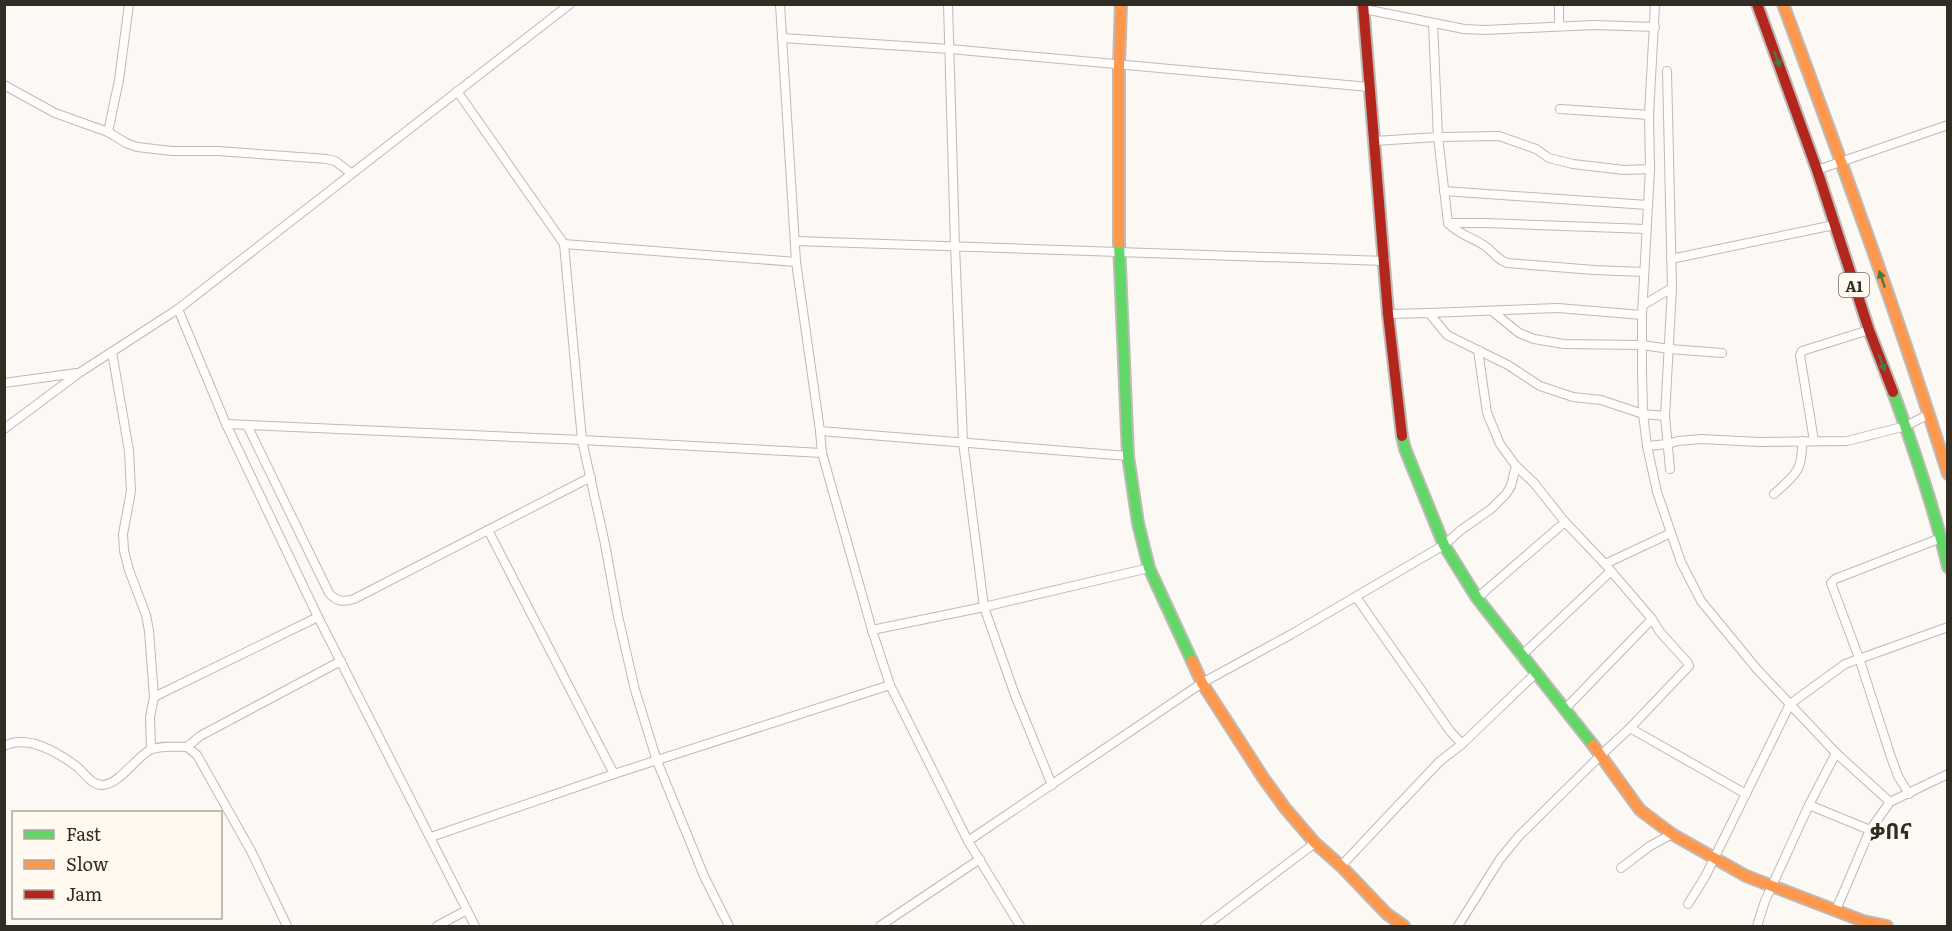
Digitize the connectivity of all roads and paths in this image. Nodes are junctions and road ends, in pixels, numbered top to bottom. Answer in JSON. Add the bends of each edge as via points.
{"nodes":[{"id":1,"x":129,"y":4,"type":"edge"},
{"id":2,"x":570,"y":4,"type":"edge"},
{"id":3,"x":780,"y":4,"type":"edge"},
{"id":4,"x":948,"y":4,"type":"edge"},
{"id":5,"x":1121,"y":4,"type":"edge"},
{"id":6,"x":1560,"y":4,"type":"edge"},
{"id":7,"x":1655,"y":4,"type":"edge"},
{"id":8,"x":1757,"y":4,"type":"edge"},
{"id":9,"x":1783,"y":4,"type":"edge"},
{"id":10,"x":1363,"y":7,"type":"edge"},
{"id":11,"x":1434,"y":24,"type":"junction"},
{"id":12,"x":1559,"y":26,"type":"junction"},
{"id":13,"x":1654,"y":27,"type":"junction"},
{"id":14,"x":782,"y":38,"type":"junction"},
{"id":15,"x":950,"y":49,"type":"junction"},
{"id":16,"x":1119,"y":65,"type":"junction"},
{"id":17,"x":1667,"y":71,"type":"dead end"},
{"id":18,"x":4,"y":84,"type":"edge"},
{"id":19,"x":1369,"y":87,"type":"junction"},
{"id":20,"x":457,"y":91,"type":"junction"},
{"id":21,"x":1560,"y":109,"type":"dead end"},
{"id":22,"x":1649,"y":115,"type":"junction"},
{"id":23,"x":1947,"y":124,"type":"edge"},
{"id":24,"x":108,"y":132,"type":"junction"},
{"id":25,"x":1438,"y":137,"type":"junction"},
{"id":26,"x":1374,"y":141,"type":"junction"},
{"id":27,"x":1841,"y":161,"type":"junction"},
{"id":28,"x":1650,"y":169,"type":"junction"},
{"id":29,"x":1817,"y":170,"type":"junction"},
{"id":30,"x":351,"y":173,"type":"junction"},
{"id":31,"x":1444,"y":191,"type":"junction"},
{"id":32,"x":1647,"y":205,"type":"junction"},
{"id":33,"x":1448,"y":223,"type":"junction"},
{"id":34,"x":1834,"y":225,"type":"junction"},
{"id":35,"x":1646,"y":229,"type":"junction"},
{"id":36,"x":795,"y":241,"type":"junction"},
{"id":37,"x":564,"y":244,"type":"junction"},
{"id":38,"x":955,"y":246,"type":"junction"},
{"id":39,"x":1119,"y":252,"type":"junction"},
{"id":40,"x":1671,"y":260,"type":"junction"},
{"id":41,"x":1385,"y":261,"type":"junction"},
{"id":42,"x":796,"y":262,"type":"junction"},
{"id":43,"x":1644,"y":272,"type":"junction"},
{"id":44,"x":1672,"y":288,"type":"junction"},
{"id":45,"x":1643,"y":305,"type":"junction"},
{"id":46,"x":178,"y":309,"type":"junction"},
{"id":47,"x":1492,"y":311,"type":"junction"},
{"id":48,"x":1429,"y":313,"type":"junction"},
{"id":49,"x":1388,"y":314,"type":"junction"},
{"id":50,"x":1642,"y":315,"type":"junction"},
{"id":51,"x":1869,"y":330,"type":"junction"},
{"id":52,"x":1642,"y":345,"type":"junction"},
{"id":53,"x":1670,"y":349,"type":"junction"},
{"id":54,"x":1478,"y":350,"type":"junction"},
{"id":55,"x":112,"y":352,"type":"junction"},
{"id":56,"x":1722,"y":353,"type":"dead end"},
{"id":57,"x":79,"y":373,"type":"junction"},
{"id":58,"x":4,"y":383,"type":"edge"},
{"id":59,"x":1643,"y":414,"type":"junction"},
{"id":60,"x":1929,"y":414,"type":"junction"},
{"id":61,"x":1665,"y":416,"type":"junction"},
{"id":62,"x":226,"y":424,"type":"junction"},
{"id":63,"x":247,"y":425,"type":"junction"},
{"id":64,"x":1906,"y":426,"type":"junction"},
{"id":65,"x":4,"y":429,"type":"edge"},
{"id":66,"x":820,"y":431,"type":"junction"},
{"id":67,"x":582,"y":440,"type":"junction"},
{"id":68,"x":1802,"y":441,"type":"junction"},
{"id":69,"x":1814,"y":441,"type":"junction"},
{"id":70,"x":963,"y":442,"type":"junction"},
{"id":71,"x":1668,"y":444,"type":"junction"},
{"id":72,"x":1647,"y":446,"type":"junction"},
{"id":73,"x":822,"y":453,"type":"junction"},
{"id":74,"x":1128,"y":456,"type":"junction"},
{"id":75,"x":1516,"y":466,"type":"junction"},
{"id":76,"x":1670,"y":469,"type":"dead end"},
{"id":77,"x":1947,"y":474,"type":"edge"},
{"id":78,"x":591,"y":477,"type":"junction"},
{"id":79,"x":1774,"y":494,"type":"dead end"},
{"id":80,"x":1565,"y":522,"type":"junction"},
{"id":81,"x":488,"y":530,"type":"junction"},
{"id":82,"x":1671,"y":533,"type":"junction"},
{"id":83,"x":1941,"y":538,"type":"junction"},
{"id":84,"x":1444,"y":545,"type":"junction"},
{"id":85,"x":1605,"y":564,"type":"junction"},
{"id":86,"x":1947,"y":566,"type":"edge"},
{"id":87,"x":1149,"y":568,"type":"junction"},
{"id":88,"x":1611,"y":571,"type":"junction"},
{"id":89,"x":1356,"y":597,"type":"junction"},
{"id":90,"x":1477,"y":598,"type":"junction"},
{"id":91,"x":984,"y":606,"type":"junction"},
{"id":92,"x":318,"y":617,"type":"junction"},
{"id":93,"x":1652,"y":619,"type":"junction"},
{"id":94,"x":1947,"y":627,"type":"edge"},
{"id":95,"x":872,"y":630,"type":"junction"},
{"id":96,"x":1521,"y":656,"type":"junction"},
{"id":97,"x":1859,"y":658,"type":"junction"},
{"id":98,"x":340,"y":661,"type":"junction"},
{"id":99,"x":1536,"y":673,"type":"junction"},
{"id":100,"x":1202,"y":683,"type":"junction"},
{"id":101,"x":890,"y":685,"type":"junction"},
{"id":102,"x":154,"y":697,"type":"junction"},
{"id":103,"x":1790,"y":704,"type":"junction"},
{"id":104,"x":1565,"y":709,"type":"junction"},
{"id":105,"x":1630,"y":728,"type":"junction"},
{"id":106,"x":1462,"y":744,"type":"junction"},
{"id":107,"x":4,"y":746,"type":"edge"},
{"id":108,"x":187,"y":747,"type":"junction"},
{"id":109,"x":151,"y":749,"type":"junction"},
{"id":110,"x":1836,"y":753,"type":"junction"},
{"id":111,"x":1601,"y":755,"type":"junction"},
{"id":112,"x":657,"y":761,"type":"junction"},
{"id":113,"x":614,"y":774,"type":"junction"},
{"id":114,"x":1947,"y":774,"type":"edge"},
{"id":115,"x":1052,"y":785,"type":"junction"},
{"id":116,"x":1746,"y":794,"type":"junction"},
{"id":117,"x":1908,"y":794,"type":"junction"},
{"id":118,"x":1890,"y":802,"type":"junction"},
{"id":119,"x":1809,"y":805,"type":"junction"},
{"id":120,"x":1870,"y":830,"type":"junction"},
{"id":121,"x":1672,"y":834,"type":"junction"},
{"id":122,"x":431,"y":837,"type":"junction"},
{"id":123,"x":968,"y":841,"type":"junction"},
{"id":124,"x":1315,"y":843,"type":"junction"},
{"id":125,"x":1713,"y":857,"type":"junction"},
{"id":126,"x":980,"y":859,"type":"junction"},
{"id":127,"x":1341,"y":866,"type":"junction"},
{"id":128,"x":1621,"y":868,"type":"dead end"},
{"id":129,"x":1773,"y":887,"type":"junction"},
{"id":130,"x":1688,"y":904,"type":"dead end"},
{"id":131,"x":467,"y":910,"type":"junction"},
{"id":132,"x":1836,"y":910,"type":"junction"},
{"id":133,"x":1863,"y":924,"type":"edge"},
{"id":134,"x":287,"y":927,"type":"edge"},
{"id":135,"x":437,"y":927,"type":"edge"},
{"id":136,"x":476,"y":927,"type":"edge"},
{"id":137,"x":729,"y":927,"type":"edge"},
{"id":138,"x":880,"y":927,"type":"edge"},
{"id":139,"x":1020,"y":927,"type":"edge"},
{"id":140,"x":1205,"y":927,"type":"edge"},
{"id":141,"x":1404,"y":927,"type":"edge"},
{"id":142,"x":1458,"y":927,"type":"edge"},
{"id":143,"x":1757,"y":927,"type":"edge"},
{"id":144,"x":1887,"y":927,"type":"edge"}],
"edges":[{"from":1,"to":24,"type":"street"},
{"from":2,"to":20,"type":"street"},
{"from":3,"to":14,"type":"street"},
{"from":4,"to":15,"type":"street"},
{"from":5,"to":16,"type":"street"},
{"from":6,"to":12,"type":"street"},
{"from":7,"to":13,"type":"street"},
{"from":8,"to":29,"type":"street","number":"A1","one_way":true},
{"from":9,"to":27,"type":"street","number":"A1"},
{"from":10,"to":11,"type":"street"},
{"from":10,"to":19,"type":"street"},
{"from":11,"to":12,"type":"street","via":[[1485,30]]},
{"from":11,"to":25,"type":"street"},
{"from":12,"to":13,"type":"street"},
{"from":13,"to":22,"type":"street"},
{"from":14,"to":15,"type":"street"},
{"from":14,"to":36,"type":"street"},
{"from":15,"to":16,"type":"street"},
{"from":15,"to":38,"type":"street"},
{"from":16,"to":19,"type":"street"},
{"from":16,"to":39,"type":"street"},
{"from":17,"to":40,"type":"street"},
{"from":18,"to":24,"type":"street","via":[[55,112]]},
{"from":19,"to":26,"type":"street"},
{"from":20,"to":30,"type":"street"},
{"from":20,"to":37,"type":"street"},
{"from":21,"to":22,"type":"street"},
{"from":22,"to":28,"type":"street"},
{"from":23,"to":27,"type":"street"},
{"from":24,"to":30,"type":"street","via":[[126,143],[149,149],[327,159]]},
{"from":25,"to":26,"type":"street"},
{"from":25,"to":28,"type":"street","via":[[1499,136],[1573,164]]},
{"from":25,"to":31,"type":"street"},
{"from":26,"to":41,"type":"street"},
{"from":27,"to":29,"type":"street"},
{"from":60,"to":27,"type":"street","number":"A1","one_way":true},
{"from":28,"to":32,"type":"street"},
{"from":29,"to":34,"type":"street","number":"A1"},
{"from":30,"to":46,"type":"street"},
{"from":31,"to":32,"type":"street"},
{"from":31,"to":33,"type":"street"},
{"from":32,"to":35,"type":"street"},
{"from":33,"to":35,"type":"street"},
{"from":33,"to":43,"type":"street","via":[[1507,263]]},
{"from":34,"to":40,"type":"street"},
{"from":34,"to":51,"type":"street","number":"A1"},
{"from":35,"to":43,"type":"street"},
{"from":36,"to":38,"type":"street"},
{"from":36,"to":42,"type":"street"},
{"from":37,"to":42,"type":"street"},
{"from":37,"to":67,"type":"street"},
{"from":38,"to":39,"type":"street"},
{"from":38,"to":70,"type":"street"},
{"from":39,"to":41,"type":"street"},
{"from":39,"to":74,"type":"street"},
{"from":40,"to":44,"type":"street"},
{"from":41,"to":49,"type":"street"},
{"from":42,"to":66,"type":"street"},
{"from":43,"to":45,"type":"street"},
{"from":44,"to":45,"type":"street"},
{"from":44,"to":53,"type":"street"},
{"from":45,"to":50,"type":"street"},
{"from":46,"to":55,"type":"street"},
{"from":46,"to":62,"type":"street"},
{"from":47,"to":48,"type":"street"},
{"from":47,"to":50,"type":"street","via":[[1558,308]]},
{"from":47,"to":52,"type":"street","via":[[1518,333],[1534,339],[1564,344]]},
{"from":48,"to":49,"type":"street"},
{"from":48,"to":54,"type":"street","via":[[1447,335]]},
{"from":49,"to":84,"type":"street","via":[[1405,449]]},
{"from":50,"to":52,"type":"street"},
{"from":51,"to":64,"type":"street","number":"A1","one_way":true},
{"from":51,"to":69,"type":"street","via":[[1800,355]]},
{"from":52,"to":53,"type":"street"},
{"from":52,"to":59,"type":"street"},
{"from":53,"to":56,"type":"street"},
{"from":53,"to":61,"type":"street"},
{"from":54,"to":59,"type":"street","via":[[1539,386]]},
{"from":54,"to":75,"type":"street","via":[[1487,413],[1500,444]]},
{"from":55,"to":57,"type":"street"},
{"from":55,"to":102,"type":"street","via":[[129,451],[131,491],[124,551],[146,615]]},
{"from":57,"to":58,"type":"street"},
{"from":57,"to":65,"type":"street"},
{"from":59,"to":61,"type":"street"},
{"from":59,"to":72,"type":"street"},
{"from":60,"to":64,"type":"street"},
{"from":60,"to":77,"type":"street","number":"A1"},
{"from":61,"to":71,"type":"street"},
{"from":62,"to":63,"type":"street"},
{"from":62,"to":92,"type":"street"},
{"from":63,"to":67,"type":"street"},
{"from":63,"to":81,"type":"street","via":[[335,600],[354,598]]},
{"from":64,"to":69,"type":"street","via":[[1847,441]]},
{"from":64,"to":83,"type":"street","number":"A1"},
{"from":66,"to":70,"type":"street"},
{"from":66,"to":73,"type":"street"},
{"from":67,"to":73,"type":"street"},
{"from":67,"to":78,"type":"street"},
{"from":68,"to":69,"type":"street"},
{"from":68,"to":71,"type":"street","via":[[1701,439]]},
{"from":68,"to":79,"type":"street","via":[[1799,467]]},
{"from":70,"to":74,"type":"street"},
{"from":70,"to":91,"type":"street"},
{"from":71,"to":72,"type":"street"},
{"from":71,"to":76,"type":"street"},
{"from":72,"to":82,"type":"street"},
{"from":73,"to":95,"type":"street"},
{"from":74,"to":87,"type":"street"},
{"from":75,"to":80,"type":"street"},
{"from":75,"to":84,"type":"street","via":[[1506,494]]},
{"from":78,"to":81,"type":"street"},
{"from":78,"to":112,"type":"street","via":[[627,658]]},
{"from":80,"to":85,"type":"street"},
{"from":80,"to":90,"type":"street"},
{"from":81,"to":113,"type":"street"},
{"from":82,"to":85,"type":"street"},
{"from":82,"to":103,"type":"street","via":[[1701,601]]},
{"from":83,"to":86,"type":"street","number":"A1"},
{"from":83,"to":97,"type":"street","via":[[1834,579],[1831,588]]},
{"from":84,"to":89,"type":"street"},
{"from":84,"to":90,"type":"street"},
{"from":85,"to":88,"type":"street"},
{"from":87,"to":91,"type":"street"},
{"from":87,"to":100,"type":"street"},
{"from":88,"to":93,"type":"street"},
{"from":88,"to":96,"type":"street"},
{"from":89,"to":100,"type":"street"},
{"from":89,"to":106,"type":"street"},
{"from":90,"to":96,"type":"street"},
{"from":91,"to":95,"type":"street"},
{"from":91,"to":115,"type":"street"},
{"from":92,"to":98,"type":"street"},
{"from":92,"to":102,"type":"street"},
{"from":93,"to":104,"type":"street"},
{"from":93,"to":105,"type":"street","via":[[1689,666]]},
{"from":94,"to":97,"type":"street"},
{"from":95,"to":101,"type":"street"},
{"from":96,"to":99,"type":"street"},
{"from":97,"to":103,"type":"street"},
{"from":97,"to":117,"type":"street","via":[[1891,757]]},
{"from":98,"to":108,"type":"street","via":[[200,736]]},
{"from":98,"to":122,"type":"street"},
{"from":99,"to":104,"type":"street"},
{"from":99,"to":106,"type":"street"},
{"from":100,"to":115,"type":"street"},
{"from":100,"to":124,"type":"street","via":[[1264,779]]},
{"from":101,"to":112,"type":"street"},
{"from":101,"to":123,"type":"street"},
{"from":102,"to":109,"type":"street"},
{"from":103,"to":110,"type":"street"},
{"from":103,"to":116,"type":"street"},
{"from":104,"to":111,"type":"street"},
{"from":105,"to":111,"type":"street"},
{"from":105,"to":116,"type":"street"},
{"from":106,"to":127,"type":"street","via":[[1439,762]]},
{"from":107,"to":109,"type":"street","via":[[18,740],[34,743],[104,785]]},
{"from":108,"to":109,"type":"street"},
{"from":108,"to":134,"type":"street","via":[[197,755],[251,851]]},
{"from":110,"to":118,"type":"street"},
{"from":110,"to":119,"type":"street"},
{"from":111,"to":121,"type":"street","via":[[1640,810]]},
{"from":111,"to":142,"type":"street","via":[[1500,859]]},
{"from":112,"to":113,"type":"street"},
{"from":112,"to":137,"type":"street"},
{"from":113,"to":122,"type":"street"},
{"from":114,"to":117,"type":"street"},
{"from":115,"to":123,"type":"street"},
{"from":116,"to":125,"type":"street"},
{"from":117,"to":118,"type":"street"},
{"from":118,"to":120,"type":"street"},
{"from":119,"to":120,"type":"street"},
{"from":119,"to":129,"type":"street"},
{"from":120,"to":132,"type":"street"},
{"from":121,"to":125,"type":"street"},
{"from":121,"to":128,"type":"street"},
{"from":122,"to":131,"type":"street"},
{"from":123,"to":126,"type":"street"},
{"from":124,"to":127,"type":"street"},
{"from":124,"to":140,"type":"street"},
{"from":125,"to":129,"type":"street"},
{"from":125,"to":130,"type":"street"},
{"from":126,"to":138,"type":"street"},
{"from":126,"to":139,"type":"street"},
{"from":127,"to":141,"type":"street"},
{"from":129,"to":132,"type":"street"},
{"from":129,"to":143,"type":"street"},
{"from":131,"to":135,"type":"street"},
{"from":131,"to":136,"type":"street"},
{"from":132,"to":133,"type":"street"},
{"from":133,"to":144,"type":"street"}]}
